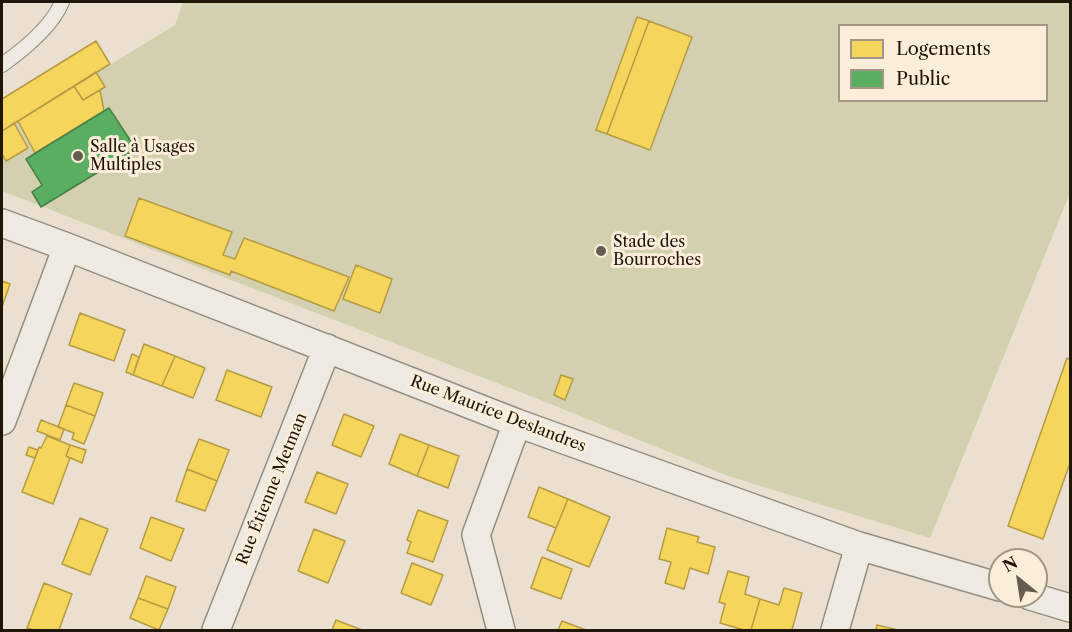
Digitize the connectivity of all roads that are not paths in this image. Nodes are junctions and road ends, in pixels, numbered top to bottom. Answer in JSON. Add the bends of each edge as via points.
{"nodes":[{"id":1,"x":62,"y":2,"type":"edge"},
{"id":2,"x":2,"y":65,"type":"edge"},
{"id":3,"x":2,"y":224,"type":"edge"},
{"id":4,"x":68,"y":247,"type":"junction"},
{"id":5,"x":327,"y":348,"type":"junction"},
{"id":6,"x":2,"y":421,"type":"edge"},
{"id":7,"x":517,"y":423,"type":"junction"},
{"id":8,"x":859,"y":546,"type":"junction"},
{"id":9,"x":988,"y":584,"type":"edge"},
{"id":10,"x":1048,"y":601,"type":"edge"},
{"id":11,"x":1071,"y":608,"type":"edge"},
{"id":12,"x":216,"y":630,"type":"edge"},
{"id":13,"x":501,"y":630,"type":"edge"},
{"id":14,"x":835,"y":630,"type":"edge"}],
"edges":[{"from":1,"to":2,"type":"lane","via":[[26,48]]},
{"from":3,"to":4,"type":"street","name":"Rue Maurice Deslandres"},
{"from":4,"to":5,"type":"street","name":"Rue Maurice Deslandres"},
{"from":4,"to":6,"type":"street"},
{"from":5,"to":7,"type":"street","name":"Rue Maurice Deslandres"},
{"from":5,"to":12,"type":"street","name":"Rue Étienne Metman"},
{"from":7,"to":8,"type":"street","name":"Rue Maurice Deslandres"},
{"from":7,"to":13,"type":"street","via":[[476,535]]},
{"from":8,"to":9,"type":"street","name":"Rue Maurice Deslandres"},
{"from":8,"to":14,"type":"street"},
{"from":10,"to":11,"type":"street"}]}
